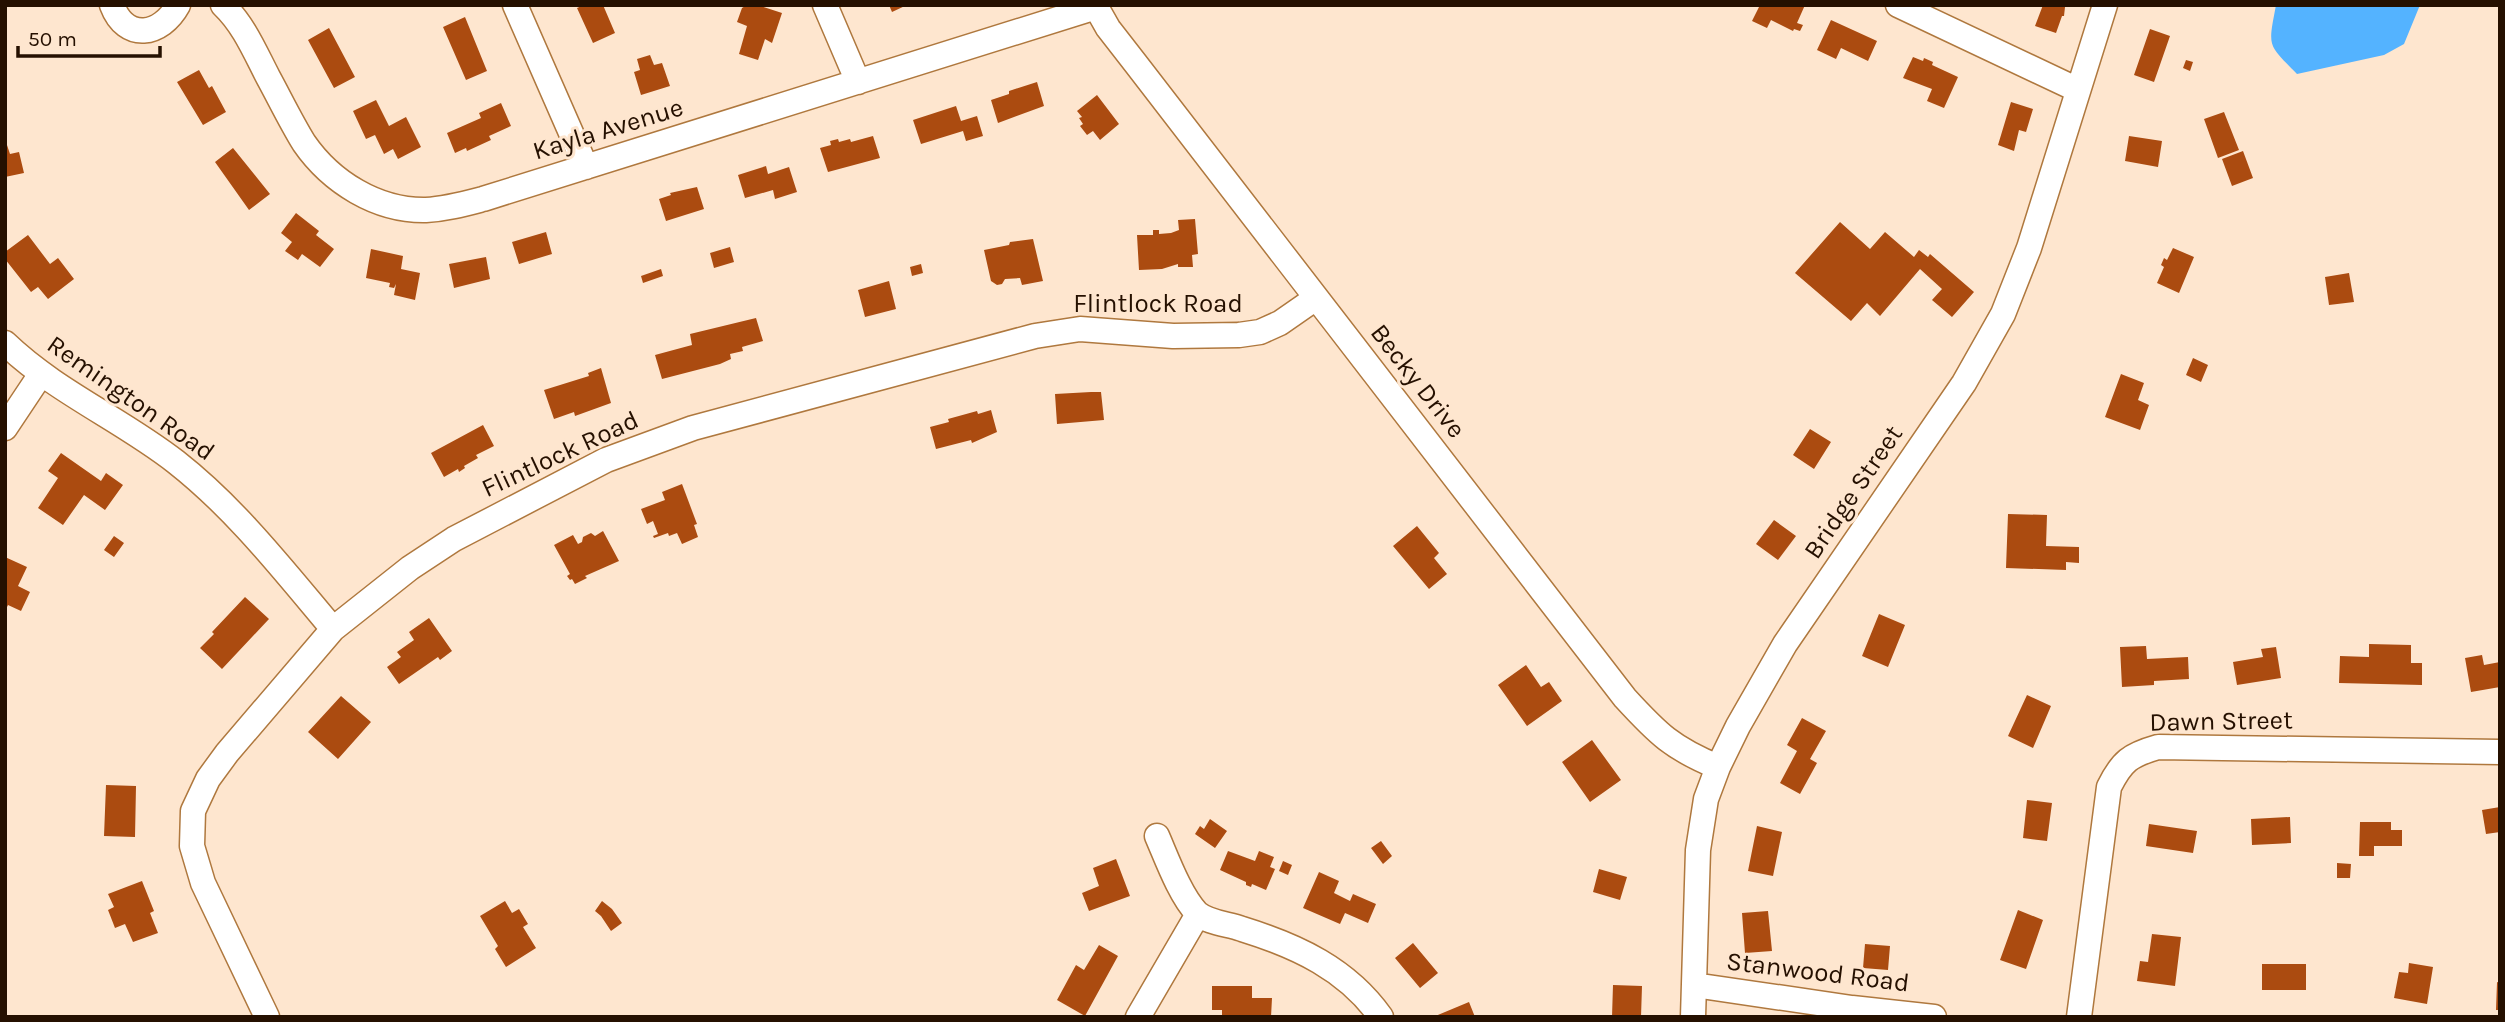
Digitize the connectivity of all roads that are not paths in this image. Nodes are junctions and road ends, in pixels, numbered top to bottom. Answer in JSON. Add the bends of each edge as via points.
{"nodes":[{"id":1,"x":113,"y":5,"type":"edge"},
{"id":2,"x":178,"y":5,"type":"edge"},
{"id":3,"x":223,"y":5,"type":"edge"},
{"id":4,"x":515,"y":5,"type":"edge"},
{"id":5,"x":825,"y":5,"type":"edge"},
{"id":6,"x":1898,"y":5,"type":"edge"},
{"id":7,"x":2105,"y":5,"type":"edge"},
{"id":8,"x":1096,"y":6,"type":"edge"},
{"id":9,"x":858,"y":82,"type":"junction"},
{"id":10,"x":2078,"y":90,"type":"junction"},
{"id":11,"x":586,"y":167,"type":"junction"},
{"id":12,"x":1316,"y":298,"type":"junction"},
{"id":13,"x":5,"y":343,"type":"edge"},
{"id":14,"x":41,"y":373,"type":"junction"},
{"id":15,"x":5,"y":428,"type":"edge"},
{"id":16,"x":333,"y":629,"type":"junction"},
{"id":17,"x":2500,"y":752,"type":"edge"},
{"id":18,"x":1718,"y":767,"type":"junction"},
{"id":19,"x":1157,"y":836,"type":"dead end"},
{"id":20,"x":1198,"y":914,"type":"junction"},
{"id":21,"x":1694,"y":985,"type":"junction"},
{"id":22,"x":267,"y":1017,"type":"edge"},
{"id":23,"x":1138,"y":1017,"type":"edge"},
{"id":24,"x":1381,"y":1017,"type":"edge"},
{"id":25,"x":1693,"y":1017,"type":"edge"},
{"id":26,"x":1934,"y":1017,"type":"edge"},
{"id":27,"x":2079,"y":1017,"type":"edge"}],
"edges":[{"from":1,"to":2,"type":"street","via":[[123,23],[143,30],[164,24]]},
{"from":3,"to":11,"type":"street","name":"Kayla Avenue","via":[[243,30],[309,149],[338,179],[364,196],[410,209],[449,208]]},
{"from":4,"to":11,"type":"street"},
{"from":5,"to":9,"type":"street"},
{"from":6,"to":10,"type":"street"},
{"from":7,"to":10,"type":"street","name":"Bridge Street"},
{"from":8,"to":9,"type":"street","name":"Kayla Avenue"},
{"from":8,"to":12,"type":"street","name":"Becky Drive","via":[[1108,28]]},
{"from":9,"to":11,"type":"street","name":"Kayla Avenue"},
{"from":10,"to":18,"type":"street","name":"Bridge Street","via":[[2029,248],[1992,334],[1964,383],[1785,644]]},
{"from":12,"to":16,"type":"street","name":"Flintlock Road","via":[[1280,323],[1239,335],[1080,329],[1035,336],[648,443],[561,482],[454,539]]},
{"from":12,"to":18,"type":"street","name":"Becky Drive","via":[[1625,698],[1673,746]]},
{"from":13,"to":14,"type":"street","name":"Remington Road"},
{"from":14,"to":15,"type":"street"},
{"from":14,"to":16,"type":"street","name":"Remington Road","via":[[203,484]]},
{"from":16,"to":22,"type":"street","name":"Flintlock Road","via":[[228,752],[193,811],[192,846],[203,883]]},
{"from":17,"to":27,"type":"street","name":"Dawn Street","via":[[2158,747],[2136,753],[2119,767],[2109,787]]},
{"from":18,"to":21,"type":"street","name":"Bridge Street","via":[[1706,799],[1698,850]]},
{"from":19,"to":20,"type":"street"},
{"from":20,"to":23,"type":"street"},
{"from":20,"to":24,"type":"street","via":[[1305,951],[1336,970]]},
{"from":21,"to":25,"type":"street","name":"Bridge Street"},
{"from":21,"to":26,"type":"street","name":"Stanwood Road"}]}
